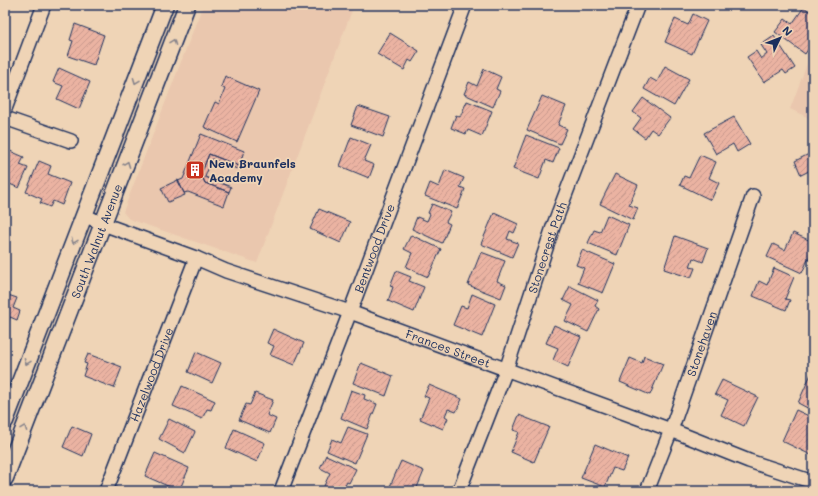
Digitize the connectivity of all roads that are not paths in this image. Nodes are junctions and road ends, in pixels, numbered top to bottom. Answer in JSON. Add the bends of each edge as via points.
{"nodes":[{"id":1,"x":44,"y":5,"type":"edge"},
{"id":2,"x":165,"y":5,"type":"edge"},
{"id":3,"x":188,"y":5,"type":"edge"},
{"id":4,"x":465,"y":5,"type":"edge"},
{"id":5,"x":638,"y":5,"type":"edge"},
{"id":6,"x":5,"y":109,"type":"edge"},
{"id":7,"x":5,"y":118,"type":"edge"},
{"id":8,"x":71,"y":141,"type":"dead end"},
{"id":9,"x":753,"y":196,"type":"dead end"},
{"id":10,"x":84,"y":215,"type":"junction"},
{"id":11,"x":104,"y":224,"type":"junction"},
{"id":12,"x":196,"y":258,"type":"junction"},
{"id":13,"x":350,"y":312,"type":"junction"},
{"id":14,"x":506,"y":370,"type":"junction"},
{"id":15,"x":5,"y":421,"type":"edge"},
{"id":16,"x":671,"y":430,"type":"junction"},
{"id":17,"x":5,"y":478,"type":"edge"},
{"id":18,"x":813,"y":482,"type":"edge"},
{"id":19,"x":106,"y":491,"type":"edge"},
{"id":20,"x":281,"y":491,"type":"edge"},
{"id":21,"x":459,"y":491,"type":"edge"},
{"id":22,"x":647,"y":491,"type":"edge"}],
"edges":[{"from":1,"to":6,"type":"street"},
{"from":2,"to":10,"type":"street","name":"South Walnut Avenue","one_way":true},
{"from":11,"to":3,"type":"street","name":"South Walnut Avenue","one_way":true},
{"from":4,"to":13,"type":"street","name":"Bentwood Drive"},
{"from":5,"to":14,"type":"street","name":"Stonecrest Path","via":[[553,226]]},
{"from":7,"to":8,"type":"street"},
{"from":9,"to":16,"type":"street","name":"Stonehaven"},
{"from":10,"to":11,"type":"street","name":"Frances Street"},
{"from":10,"to":15,"type":"street","name":"South Walnut Avenue","one_way":true},
{"from":11,"to":12,"type":"street","name":"Frances Street"},
{"from":17,"to":11,"type":"street","name":"South Walnut Avenue","one_way":true},
{"from":12,"to":13,"type":"street","name":"Frances Street"},
{"from":12,"to":19,"type":"street","name":"Hazelwood Drive"},
{"from":13,"to":14,"type":"street","name":"Frances Street"},
{"from":13,"to":20,"type":"street","name":"Bentwood Drive"},
{"from":14,"to":16,"type":"street","name":"Frances Street"},
{"from":14,"to":21,"type":"street","name":"Stonecrest Path"},
{"from":16,"to":18,"type":"street","name":"Frances Street","via":[[749,461]]},
{"from":16,"to":22,"type":"street","name":"Stonehaven"}]}
